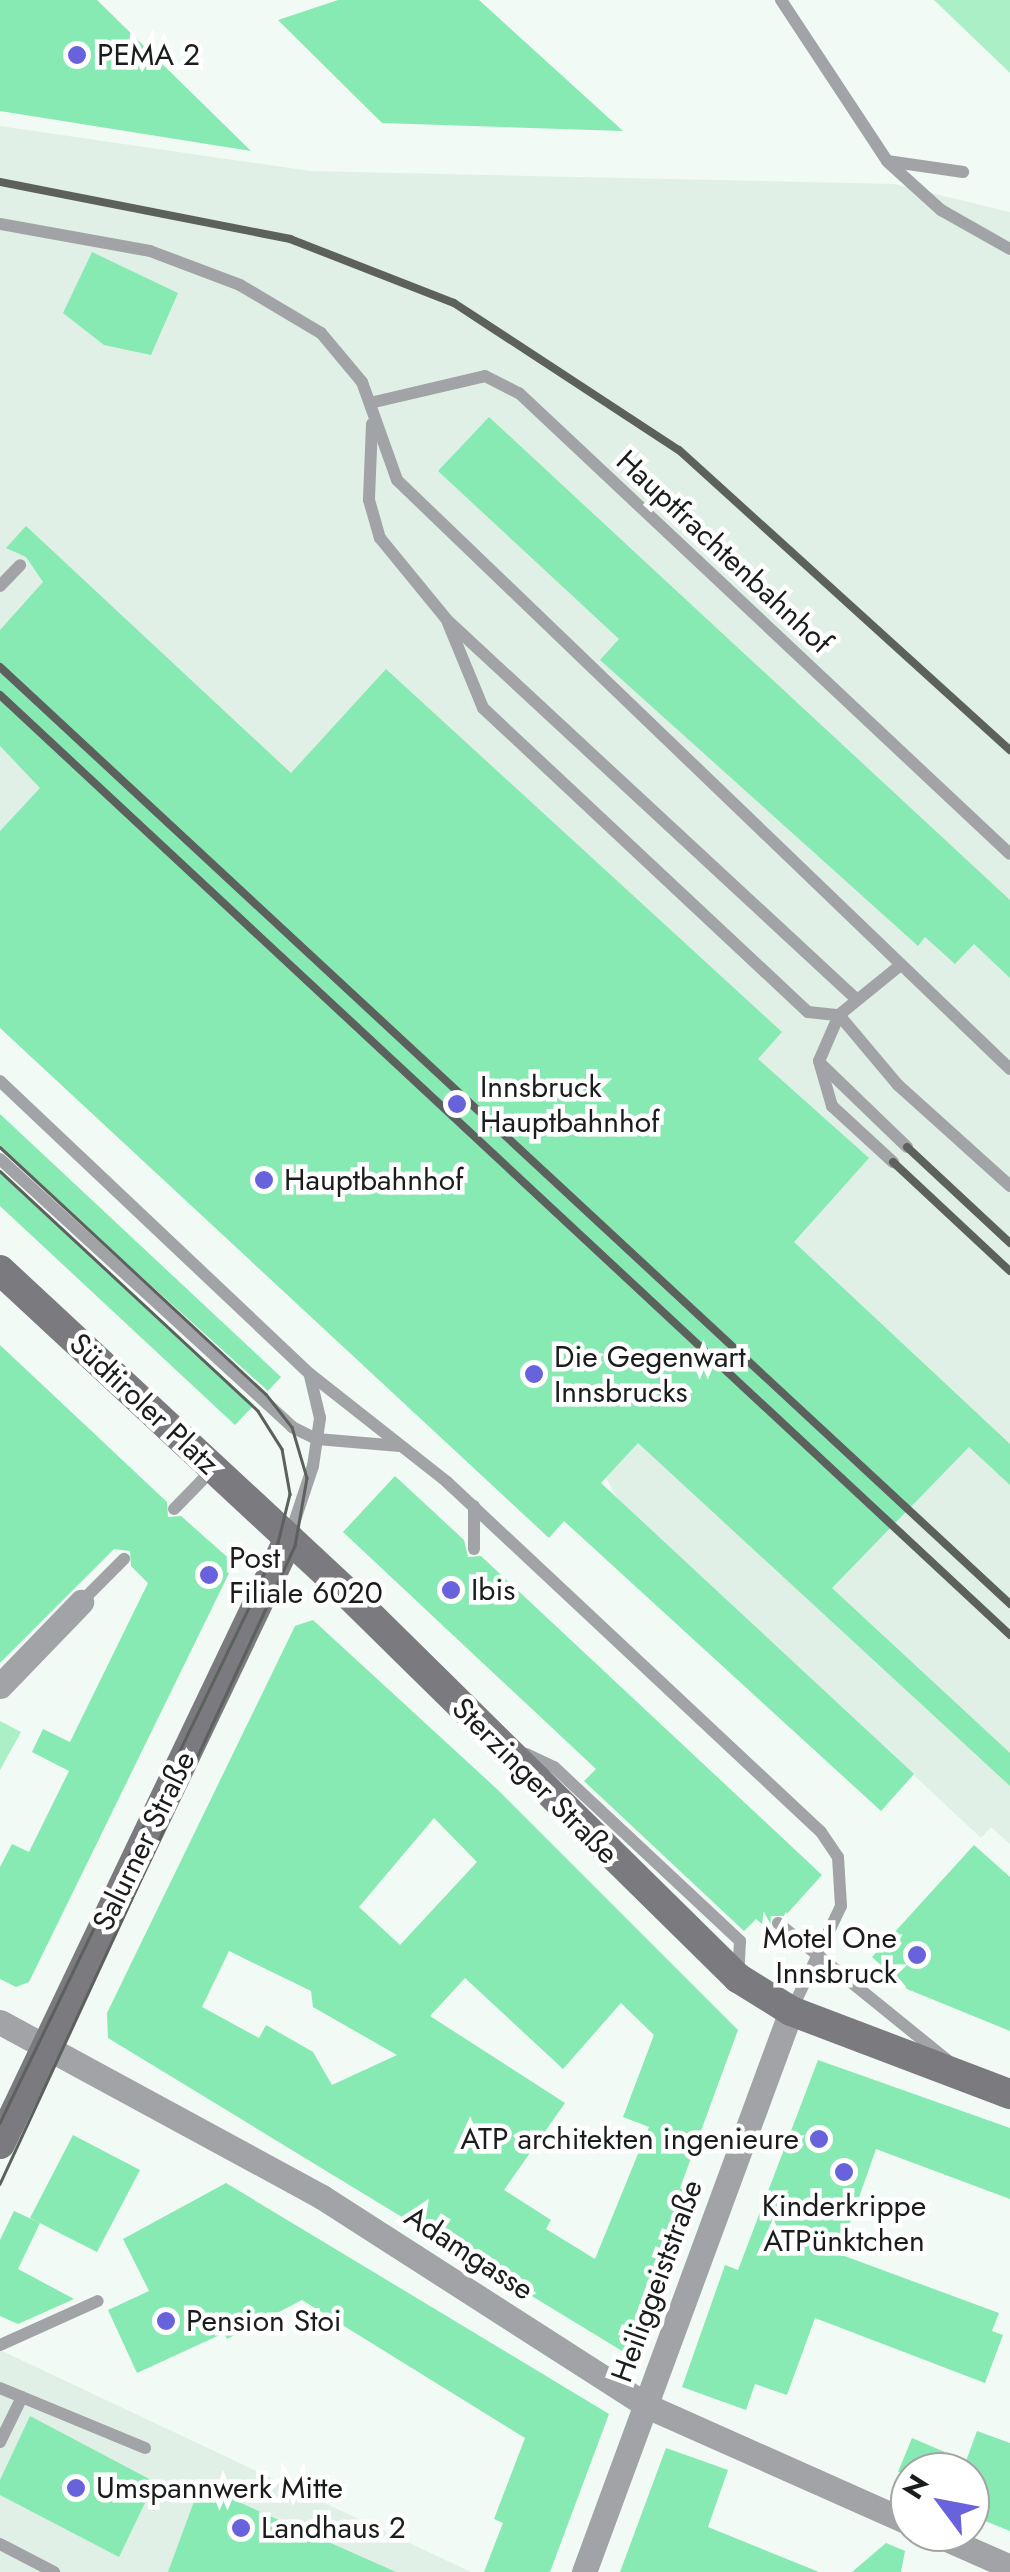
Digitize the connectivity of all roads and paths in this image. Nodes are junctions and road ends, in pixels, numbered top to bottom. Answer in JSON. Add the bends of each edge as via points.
{"nodes":[{"id":1,"x":781,"y":0,"type":"edge"},
{"id":2,"x":887,"y":161,"type":"junction"},
{"id":3,"x":963,"y":172,"type":"dead end"},
{"id":4,"x":0,"y":224,"type":"edge"},
{"id":5,"x":1010,"y":249,"type":"edge"},
{"id":6,"x":371,"y":410,"type":"junction"},
{"id":7,"x":20,"y":565,"type":"dead end"},
{"id":8,"x":0,"y":586,"type":"edge"},
{"id":9,"x":447,"y":620,"type":"junction"},
{"id":10,"x":1010,"y":854,"type":"edge"},
{"id":11,"x":898,"y":966,"type":"junction"},
{"id":12,"x":854,"y":997,"type":"junction"},
{"id":13,"x":839,"y":1015,"type":"junction"},
{"id":14,"x":818,"y":1061,"type":"junction"},
{"id":15,"x":1010,"y":1069,"type":"edge"},
{"id":16,"x":0,"y":1081,"type":"edge"},
{"id":17,"x":908,"y":1147,"type":"dead end"},
{"id":18,"x":0,"y":1158,"type":"edge"},
{"id":19,"x":893,"y":1162,"type":"dead end"},
{"id":20,"x":1010,"y":1186,"type":"edge"},
{"id":21,"x":0,"y":1270,"type":"edge"},
{"id":22,"x":310,"y":1374,"type":"junction"},
{"id":23,"x":317,"y":1439,"type":"junction"},
{"id":24,"x":401,"y":1446,"type":"junction"},
{"id":25,"x":214,"y":1468,"type":"junction"},
{"id":26,"x":474,"y":1506,"type":"junction"},
{"id":27,"x":174,"y":1509,"type":"dead end"},
{"id":28,"x":289,"y":1538,"type":"junction"},
{"id":29,"x":474,"y":1549,"type":"dead end"},
{"id":30,"x":124,"y":1559,"type":"dead end"},
{"id":31,"x":81,"y":1602,"type":"joint"},
{"id":32,"x":0,"y":1686,"type":"edge"},
{"id":33,"x":778,"y":1923,"type":"dead end"},
{"id":34,"x":821,"y":1956,"type":"junction"},
{"id":35,"x":791,"y":2011,"type":"junction"},
{"id":36,"x":0,"y":2022,"type":"edge"},
{"id":37,"x":46,"y":2046,"type":"junction"},
{"id":38,"x":971,"y":2081,"type":"junction"},
{"id":39,"x":1010,"y":2094,"type":"edge"},
{"id":40,"x":0,"y":2144,"type":"edge"},
{"id":41,"x":98,"y":2301,"type":"dead end"},
{"id":42,"x":0,"y":2345,"type":"edge"},
{"id":43,"x":0,"y":2388,"type":"edge"},
{"id":44,"x":22,"y":2397,"type":"junction"},
{"id":45,"x":647,"y":2406,"type":"junction"},
{"id":46,"x":0,"y":2442,"type":"edge"},
{"id":47,"x":144,"y":2448,"type":"dead end"},
{"id":48,"x":890,"y":2514,"type":"edge"},
{"id":49,"x":0,"y":2544,"type":"edge"},
{"id":50,"x":980,"y":2564,"type":"edge"},
{"id":51,"x":1010,"y":2567,"type":"edge"},
{"id":52,"x":54,"y":2572,"type":"edge"},
{"id":53,"x":584,"y":2572,"type":"edge"}],
"edges":[{"from":1,"to":2,"type":"lane"},
{"from":2,"to":3,"type":"lane"},
{"from":2,"to":5,"type":"lane","via":[[941,210]]},
{"from":4,"to":6,"type":"lane","via":[[123,244],[240,286],[336,346]]},
{"from":6,"to":9,"type":"lane","via":[[369,500],[380,538]]},
{"from":6,"to":10,"type":"lane","name":"Hauptfrachtenbahnhof","via":[[485,376],[519,394]]},
{"from":6,"to":11,"type":"lane","via":[[397,480]]},
{"from":7,"to":8,"type":"lane"},
{"from":9,"to":12,"type":"lane"},
{"from":9,"to":13,"type":"lane","via":[[483,708],[808,1012]]},
{"from":11,"to":12,"type":"lane"},
{"from":11,"to":15,"type":"lane"},
{"from":12,"to":13,"type":"lane"},
{"from":13,"to":14,"type":"lane"},
{"from":13,"to":20,"type":"lane","via":[[898,1086]]},
{"from":14,"to":17,"type":"lane"},
{"from":14,"to":19,"type":"lane","via":[[832,1106]]},
{"from":16,"to":22,"type":"lane"},
{"from":18,"to":23,"type":"lane","via":[[258,1399]]},
{"from":21,"to":25,"type":"street","name":"Südtiroler Platz"},
{"from":22,"to":23,"type":"lane","via":[[320,1404]]},
{"from":22,"to":24,"type":"lane"},
{"from":23,"to":24,"type":"lane"},
{"from":23,"to":28,"type":"lane"},
{"from":24,"to":26,"type":"lane"},
{"from":25,"to":27,"type":"lane"},
{"from":25,"to":28,"type":"street","name":"Südtiroler Platz"},
{"from":26,"to":29,"type":"lane"},
{"from":26,"to":34,"type":"lane","via":[[822,1832],[843,1879],[842,1906]]},
{"from":28,"to":35,"type":"street","name":"Sterzinger Straße","via":[[738,1978]]},
{"from":28,"to":37,"type":"street","name":"Salurner Straße"},
{"from":30,"to":31,"type":"lane"},
{"from":31,"to":32,"type":"street"},
{"from":33,"to":34,"type":"lane"},
{"from":34,"to":35,"type":"lane"},
{"from":34,"to":38,"type":"lane"},
{"from":35,"to":38,"type":"street","name":"Sterzinger Straße"},
{"from":35,"to":45,"type":"street","name":"Heiliggeiststraße"},
{"from":36,"to":37,"type":"street","name":"Adamgasse"},
{"from":37,"to":40,"type":"street","name":"Salurner Straße"},
{"from":37,"to":45,"type":"street","name":"Adamgasse","via":[[322,2197]]},
{"from":38,"to":39,"type":"street","name":"Sterzinger Straße"},
{"from":41,"to":42,"type":"lane"},
{"from":43,"to":44,"type":"lane"},
{"from":44,"to":46,"type":"lane"},
{"from":44,"to":47,"type":"lane"},
{"from":45,"to":48,"type":"street","name":"Adamgasse"},
{"from":45,"to":53,"type":"street","name":"Heiliggeiststraße"},
{"from":49,"to":52,"type":"lane"},
{"from":50,"to":51,"type":"street"}]}
